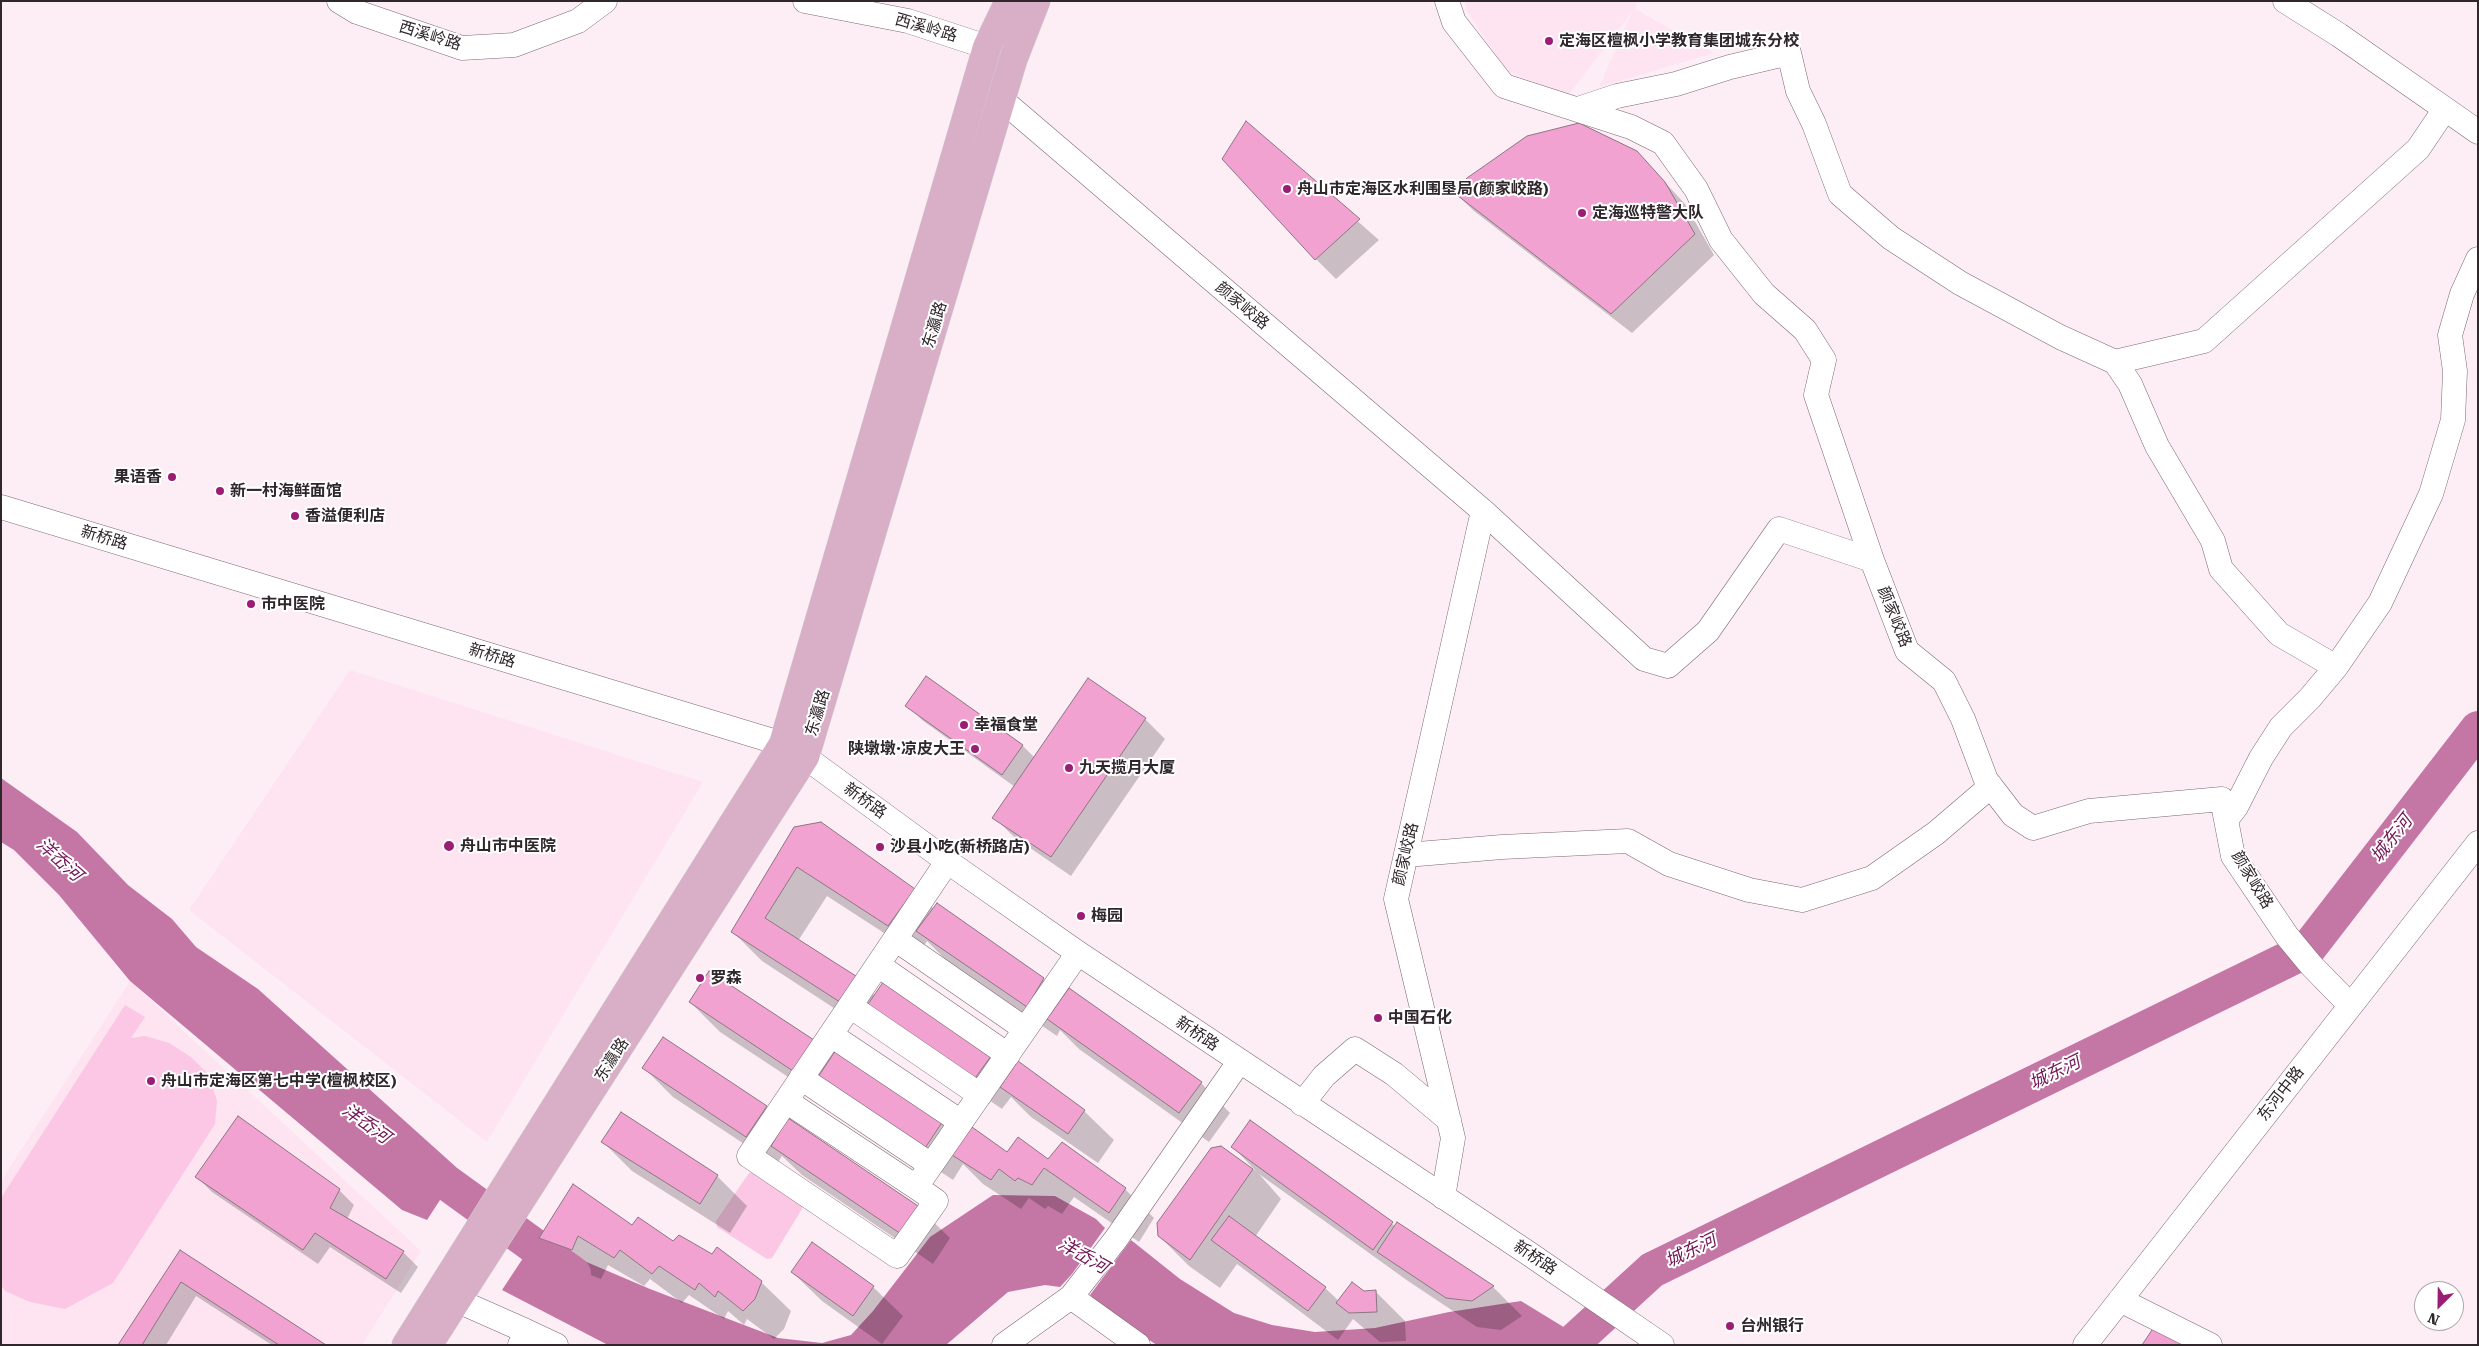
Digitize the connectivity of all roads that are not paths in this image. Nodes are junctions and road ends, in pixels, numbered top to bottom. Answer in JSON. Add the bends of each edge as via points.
{"nodes":[{"id":1,"x":339,"y":1,"type":"edge"},
{"id":2,"x":605,"y":1,"type":"edge"},
{"id":3,"x":805,"y":1,"type":"edge"},
{"id":4,"x":1009,"y":1,"type":"edge"},
{"id":5,"x":1036,"y":1,"type":"edge"},
{"id":6,"x":1447,"y":1,"type":"edge"},
{"id":7,"x":2285,"y":1,"type":"edge"},
{"id":8,"x":987,"y":47,"type":"junction"},
{"id":9,"x":1002,"y":100,"type":"junction"},
{"id":10,"x":1578,"y":109,"type":"junction"},
{"id":11,"x":2445,"y":109,"type":"junction"},
{"id":12,"x":2478,"y":132,"type":"edge"},
{"id":13,"x":2478,"y":258,"type":"edge"},
{"id":14,"x":2115,"y":362,"type":"junction"},
{"id":15,"x":1,"y":507,"type":"edge"},
{"id":16,"x":1483,"y":511,"type":"junction"},
{"id":17,"x":1872,"y":560,"type":"junction"},
{"id":18,"x":2336,"y":667,"type":"junction"},
{"id":19,"x":794,"y":751,"type":"junction"},
{"id":20,"x":1991,"y":786,"type":"junction"},
{"id":21,"x":2226,"y":820,"type":"junction"},
{"id":22,"x":2478,"y":843,"type":"edge"},
{"id":23,"x":1406,"y":855,"type":"junction"},
{"id":24,"x":947,"y":862,"type":"junction"},
{"id":25,"x":895,"y":939,"type":"junction"},
{"id":26,"x":1078,"y":953,"type":"junction"},
{"id":27,"x":878,"y":965,"type":"junction"},
{"id":28,"x":2350,"y":1005,"type":"junction"},
{"id":29,"x":850,"y":1006,"type":"junction"},
{"id":30,"x":1026,"y":1029,"type":"junction"},
{"id":31,"x":831,"y":1035,"type":"junction"},
{"id":32,"x":1008,"y":1055,"type":"junction"},
{"id":33,"x":1239,"y":1062,"type":"junction"},
{"id":34,"x":801,"y":1078,"type":"junction"},
{"id":35,"x":980,"y":1095,"type":"junction"},
{"id":36,"x":786,"y":1101,"type":"junction"},
{"id":37,"x":1302,"y":1104,"type":"junction"},
{"id":38,"x":1449,"y":1120,"type":"junction"},
{"id":39,"x":961,"y":1122,"type":"junction"},
{"id":40,"x":931,"y":1165,"type":"junction"},
{"id":41,"x":916,"y":1187,"type":"junction"},
{"id":42,"x":1443,"y":1198,"type":"junction"},
{"id":43,"x":459,"y":1284,"type":"junction"},
{"id":44,"x":1071,"y":1297,"type":"junction"},
{"id":45,"x":2120,"y":1300,"type":"junction"},
{"id":46,"x":523,"y":1338,"type":"edge"},
{"id":47,"x":1656,"y":1342,"type":"edge"},
{"id":48,"x":406,"y":1345,"type":"edge"},
{"id":49,"x":428,"y":1345,"type":"edge"},
{"id":50,"x":556,"y":1345,"type":"edge"},
{"id":51,"x":1004,"y":1345,"type":"edge"},
{"id":52,"x":1138,"y":1345,"type":"edge"},
{"id":53,"x":2085,"y":1345,"type":"edge"},
{"id":54,"x":2210,"y":1345,"type":"edge"}],
"edges":[{"from":1,"to":2,"type":"street","name":"西溪岭路","via":[[358,12],[462,48],[514,44],[578,21]]},
{"from":3,"to":8,"type":"street","name":"西溪岭路","via":[[908,21]]},
{"from":4,"to":8,"type":"main road","name":"东瀛路"},
{"from":5,"to":9,"type":"main road","name":"东瀛路","via":[[1013,60]]},
{"from":6,"to":10,"type":"street","via":[[1454,22],[1504,86]]},
{"from":7,"to":11,"type":"street","via":[[2339,34]]},
{"from":8,"to":19,"type":"main road","name":"东瀛路"},
{"from":9,"to":16,"type":"street","name":"颜家峧路"},
{"from":9,"to":19,"type":"main road","name":"东瀛路"},
{"from":10,"to":14,"type":"street","via":[[1617,96],[1676,84],[1789,53],[1798,91],[1840,194],[1891,238],[1960,283],[2060,337]]},
{"from":10,"to":17,"type":"street","via":[[1631,127],[1663,144],[1696,189],[1721,240],[1764,294],[1805,330],[1824,360],[1816,395]]},
{"from":11,"to":12,"type":"street"},
{"from":11,"to":14,"type":"street","via":[[2418,148],[2204,341]]},
{"from":13,"to":18,"type":"street","via":[[2462,294],[2450,335],[2455,371],[2453,420],[2431,494],[2380,604]]},
{"from":14,"to":18,"type":"street","via":[[2130,384],[2157,446],[2213,541],[2222,569],[2279,634]]},
{"from":15,"to":19,"type":"street","name":"新桥路"},
{"from":16,"to":17,"type":"street","name":"颜家峧路","via":[[1644,659],[1668,666],[1708,631],[1779,529]]},
{"from":16,"to":23,"type":"street","name":"颜家峧路"},
{"from":17,"to":20,"type":"street","name":"颜家峧路","via":[[1906,651],[1944,680]]},
{"from":18,"to":21,"type":"street","via":[[2281,727]]},
{"from":19,"to":24,"type":"street","name":"新桥路"},
{"from":19,"to":43,"type":"main road","name":"东瀛路"},
{"from":20,"to":21,"type":"street","name":"颜家峧路","via":[[2013,815],[2033,828],[2089,811],[2222,799]]},
{"from":20,"to":23,"type":"street","via":[[1936,834],[1872,878],[1802,900],[1749,890],[1669,864],[1628,841]]},
{"from":21,"to":28,"type":"street","name":"颜家峧路","via":[[2234,856],[2287,936]]},
{"from":22,"to":28,"type":"street","name":"东河中路"},
{"from":23,"to":38,"type":"street","name":"颜家峧路","via":[[1396,899]]},
{"from":24,"to":25,"type":"street"},
{"from":24,"to":26,"type":"street","name":"新桥路"},
{"from":25,"to":27,"type":"street"},
{"from":25,"to":30,"type":"street"},
{"from":26,"to":30,"type":"street"},
{"from":26,"to":33,"type":"street","name":"新桥路"},
{"from":27,"to":29,"type":"street"},
{"from":27,"to":32,"type":"street"},
{"from":28,"to":45,"type":"street","name":"东河中路"},
{"from":29,"to":31,"type":"street"},
{"from":29,"to":35,"type":"street"},
{"from":30,"to":32,"type":"street"},
{"from":31,"to":34,"type":"street"},
{"from":31,"to":39,"type":"street"},
{"from":32,"to":35,"type":"street"},
{"from":33,"to":37,"type":"street","name":"新桥路"},
{"from":33,"to":44,"type":"street","via":[[1116,1239]]},
{"from":34,"to":36,"type":"street"},
{"from":34,"to":40,"type":"street"},
{"from":35,"to":39,"type":"street"},
{"from":36,"to":41,"type":"street"},
{"from":36,"to":41,"type":"street","via":[[749,1156],[897,1256],[936,1201]]},
{"from":37,"to":38,"type":"street","via":[[1324,1076],[1356,1049],[1394,1074]]},
{"from":37,"to":42,"type":"street","name":"新桥路"},
{"from":38,"to":42,"type":"street","name":"颜家峧路","via":[[1453,1138]]},
{"from":39,"to":40,"type":"street"},
{"from":40,"to":41,"type":"street"},
{"from":42,"to":47,"type":"street","name":"新桥路"},
{"from":43,"to":46,"type":"street"},
{"from":43,"to":48,"type":"main road","name":"东瀛路"},
{"from":43,"to":49,"type":"main road","name":"东瀛路"},
{"from":44,"to":51,"type":"street"},
{"from":44,"to":52,"type":"street"},
{"from":45,"to":53,"type":"street","name":"东河中路"},
{"from":45,"to":54,"type":"street"},
{"from":46,"to":50,"type":"street"}]}
